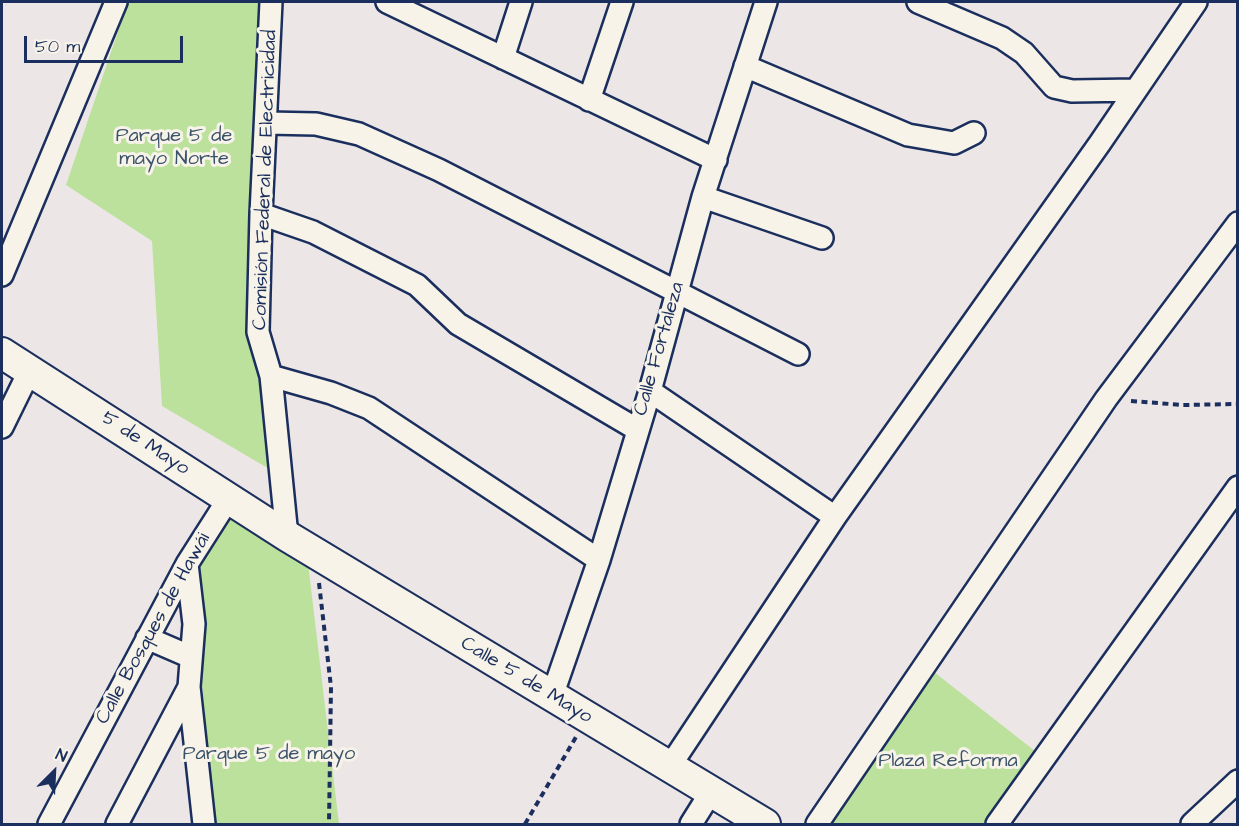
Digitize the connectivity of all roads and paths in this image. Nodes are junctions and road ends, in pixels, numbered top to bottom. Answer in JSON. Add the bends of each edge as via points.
{"nodes":[{"id":1,"x":116,"y":2,"type":"edge"},
{"id":2,"x":272,"y":2,"type":"edge"},
{"id":3,"x":387,"y":2,"type":"edge"},
{"id":4,"x":520,"y":2,"type":"edge"},
{"id":5,"x":622,"y":2,"type":"edge"},
{"id":6,"x":766,"y":2,"type":"edge"},
{"id":7,"x":918,"y":2,"type":"edge"},
{"id":8,"x":1196,"y":2,"type":"edge"},
{"id":9,"x":503,"y":58,"type":"junction"},
{"id":10,"x":745,"y":66,"type":"junction"},
{"id":11,"x":1136,"y":90,"type":"junction"},
{"id":12,"x":589,"y":100,"type":"junction"},
{"id":13,"x":267,"y":123,"type":"junction"},
{"id":14,"x":974,"y":133,"type":"dead end"},
{"id":15,"x":716,"y":160,"type":"junction"},
{"id":16,"x":704,"y":197,"type":"junction"},
{"id":17,"x":261,"y":214,"type":"junction"},
{"id":18,"x":1238,"y":223,"type":"edge"},
{"id":19,"x":822,"y":238,"type":"dead end"},
{"id":20,"x":2,"y":275,"type":"edge"},
{"id":21,"x":676,"y":293,"type":"junction"},
{"id":22,"x":2,"y":353,"type":"edge"},
{"id":23,"x":798,"y":354,"type":"dead end"},
{"id":24,"x":30,"y":370,"type":"junction"},
{"id":25,"x":271,"y":376,"type":"junction"},
{"id":26,"x":650,"y":391,"type":"junction"},
{"id":27,"x":1106,"y":399,"type":"junction"},
{"id":28,"x":1238,"y":404,"type":"edge"},
{"id":29,"x":2,"y":427,"type":"edge"},
{"id":30,"x":638,"y":430,"type":"junction"},
{"id":31,"x":1238,"y":487,"type":"edge"},
{"id":32,"x":229,"y":498,"type":"junction"},
{"id":33,"x":835,"y":517,"type":"junction"},
{"id":34,"x":287,"y":536,"type":"junction"},
{"id":35,"x":315,"y":553,"type":"junction"},
{"id":36,"x":599,"y":560,"type":"junction"},
{"id":37,"x":187,"y":564,"type":"junction"},
{"id":38,"x":147,"y":638,"type":"junction"},
{"id":39,"x":191,"y":657,"type":"junction"},
{"id":40,"x":189,"y":687,"type":"junction"},
{"id":41,"x":552,"y":696,"type":"junction"},
{"id":42,"x":587,"y":718,"type":"junction"},
{"id":43,"x":670,"y":766,"type":"junction"},
{"id":44,"x":1238,"y":782,"type":"edge"},
{"id":45,"x":711,"y":792,"type":"junction"},
{"id":46,"x":49,"y":825,"type":"edge"},
{"id":47,"x":117,"y":825,"type":"edge"},
{"id":48,"x":204,"y":825,"type":"edge"},
{"id":49,"x":329,"y":825,"type":"edge"},
{"id":50,"x":525,"y":825,"type":"edge"},
{"id":51,"x":691,"y":825,"type":"edge"},
{"id":52,"x":765,"y":825,"type":"edge"},
{"id":53,"x":817,"y":825,"type":"edge"},
{"id":54,"x":997,"y":825,"type":"edge"},
{"id":55,"x":1192,"y":825,"type":"edge"}],
"edges":[{"from":1,"to":20,"type":"street"},
{"from":2,"to":13,"type":"street","name":"Comisión Federal de Electricidad"},
{"from":3,"to":9,"type":"street"},
{"from":4,"to":9,"type":"street"},
{"from":5,"to":12,"type":"street"},
{"from":6,"to":10,"type":"street","name":"Calle Fortaleza"},
{"from":7,"to":11,"type":"street","via":[[1002,38],[1024,53],[1054,87],[1072,92]]},
{"from":8,"to":11,"type":"street"},
{"from":9,"to":12,"type":"street"},
{"from":10,"to":14,"type":"street","via":[[909,135],[954,143]]},
{"from":10,"to":15,"type":"street","name":"Calle Fortaleza"},
{"from":11,"to":33,"type":"street"},
{"from":12,"to":15,"type":"street"},
{"from":13,"to":17,"type":"street","name":"Comisión Federal de Electricidad"},
{"from":13,"to":21,"type":"street","via":[[316,124],[360,134],[440,170]]},
{"from":15,"to":16,"type":"street","name":"Calle Fortaleza"},
{"from":16,"to":19,"type":"street"},
{"from":16,"to":21,"type":"street","name":"Calle Fortaleza"},
{"from":17,"to":25,"type":"street","name":"Comisión Federal de Electricidad","via":[[258,332]]},
{"from":17,"to":30,"type":"street","via":[[313,232],[417,285],[458,324]]},
{"from":18,"to":27,"type":"street"},
{"from":21,"to":23,"type":"street"},
{"from":21,"to":26,"type":"street","name":"Calle Fortaleza"},
{"from":22,"to":24,"type":"street","name":"5 de Mayo"},
{"from":24,"to":29,"type":"street"},
{"from":24,"to":32,"type":"street","name":"5 de Mayo"},
{"from":25,"to":34,"type":"street","name":"Comisión Federal de Electricidad"},
{"from":25,"to":36,"type":"street","via":[[369,408]]},
{"from":26,"to":30,"type":"street","name":"Calle Fortaleza"},
{"from":26,"to":33,"type":"street"},
{"from":27,"to":28,"type":"path","via":[[1183,405]]},
{"from":27,"to":53,"type":"street"},
{"from":30,"to":36,"type":"street","name":"Calle Fortaleza"},
{"from":31,"to":54,"type":"street"},
{"from":32,"to":34,"type":"street","name":"5 de Mayo"},
{"from":32,"to":37,"type":"street","name":"Calle Bosques de Hawái"},
{"from":33,"to":43,"type":"street"},
{"from":34,"to":35,"type":"street","name":"Calle 5 de Mayo"},
{"from":35,"to":41,"type":"street","name":"Calle 5 de Mayo"},
{"from":35,"to":49,"type":"path","via":[[331,687]]},
{"from":36,"to":41,"type":"street","name":"Calle Fortaleza"},
{"from":37,"to":38,"type":"street","name":"Calle Bosques de Hawái"},
{"from":37,"to":39,"type":"street","via":[[194,624]]},
{"from":38,"to":39,"type":"street"},
{"from":38,"to":46,"type":"street","name":"Calle Bosques de Hawái"},
{"from":39,"to":40,"type":"street"},
{"from":40,"to":47,"type":"street"},
{"from":40,"to":48,"type":"street"},
{"from":41,"to":42,"type":"street","name":"Calle 5 de Mayo"},
{"from":42,"to":43,"type":"street","name":"Calle 5 de Mayo"},
{"from":42,"to":50,"type":"path"},
{"from":43,"to":45,"type":"street","name":"Calle 5 de Mayo"},
{"from":44,"to":55,"type":"street"},
{"from":45,"to":51,"type":"street"},
{"from":45,"to":52,"type":"street","name":"Calle 5 de Mayo"}]}
